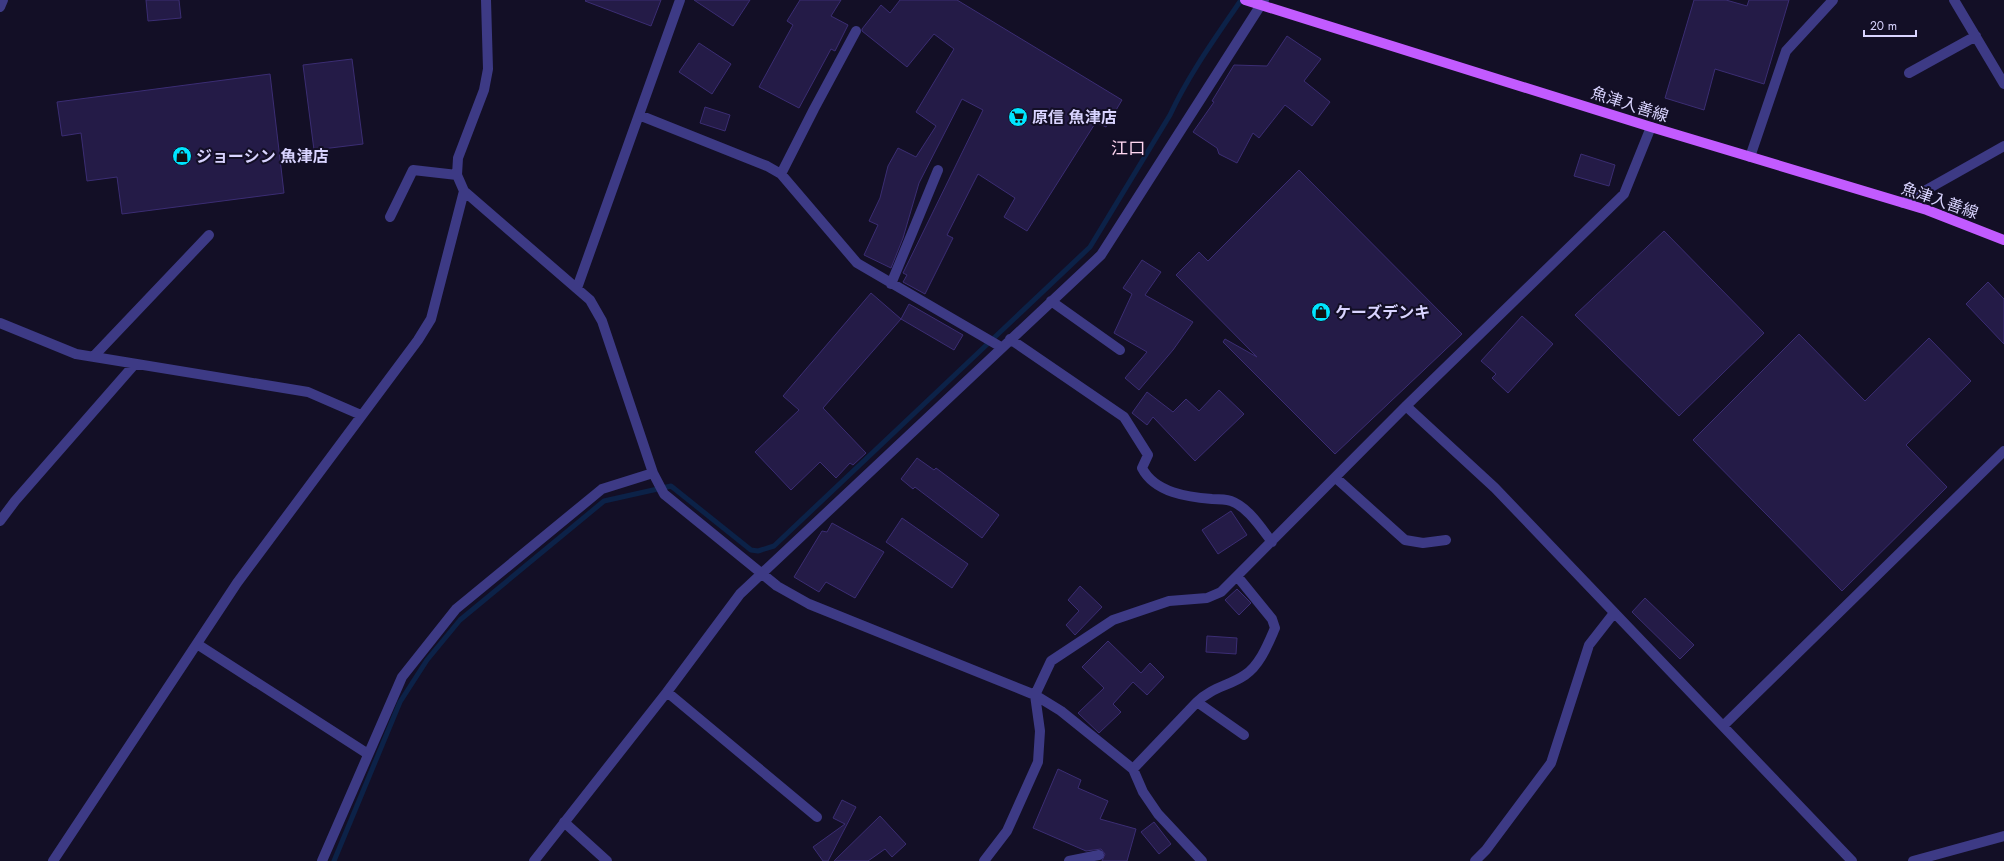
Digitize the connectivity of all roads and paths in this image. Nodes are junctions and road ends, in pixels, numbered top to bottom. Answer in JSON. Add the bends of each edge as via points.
{"nodes":[{"id":1,"x":2,"y":0,"type":"edge"},
{"id":2,"x":486,"y":0,"type":"edge"},
{"id":3,"x":680,"y":0,"type":"edge"},
{"id":4,"x":1245,"y":0,"type":"edge"},
{"id":5,"x":1833,"y":0,"type":"edge"},
{"id":6,"x":1954,"y":0,"type":"edge"},
{"id":7,"x":1262,"y":2,"type":"edge"},
{"id":8,"x":0,"y":7,"type":"edge"},
{"id":9,"x":856,"y":31,"type":"dead end"},
{"id":10,"x":1976,"y":36,"type":"junction"},
{"id":11,"x":1908,"y":73,"type":"dead end"},
{"id":12,"x":2004,"y":84,"type":"edge"},
{"id":13,"x":639,"y":115,"type":"junction"},
{"id":14,"x":1651,"y":127,"type":"junction"},
{"id":15,"x":2004,"y":146,"type":"edge"},
{"id":16,"x":1750,"y":157,"type":"junction"},
{"id":17,"x":938,"y":170,"type":"dead end"},
{"id":18,"x":781,"y":174,"type":"junction"},
{"id":19,"x":457,"y":175,"type":"junction"},
{"id":20,"x":464,"y":191,"type":"junction"},
{"id":21,"x":1903,"y":203,"type":"junction"},
{"id":22,"x":390,"y":217,"type":"dead end"},
{"id":23,"x":209,"y":235,"type":"dead end"},
{"id":24,"x":2004,"y":240,"type":"edge"},
{"id":25,"x":891,"y":284,"type":"junction"},
{"id":26,"x":577,"y":288,"type":"junction"},
{"id":27,"x":1051,"y":301,"type":"junction"},
{"id":28,"x":0,"y":323,"type":"edge"},
{"id":29,"x":1010,"y":339,"type":"junction"},
{"id":30,"x":1001,"y":347,"type":"junction"},
{"id":31,"x":1120,"y":350,"type":"dead end"},
{"id":32,"x":93,"y":357,"type":"junction"},
{"id":33,"x":134,"y":365,"type":"junction"},
{"id":34,"x":1406,"y":406,"type":"junction"},
{"id":35,"x":360,"y":416,"type":"junction"},
{"id":36,"x":2004,"y":451,"type":"edge"},
{"id":37,"x":653,"y":473,"type":"junction"},
{"id":38,"x":1336,"y":478,"type":"junction"},
{"id":39,"x":0,"y":521,"type":"edge"},
{"id":40,"x":1446,"y":540,"type":"dead end"},
{"id":41,"x":1272,"y":542,"type":"junction"},
{"id":42,"x":762,"y":573,"type":"junction"},
{"id":43,"x":1237,"y":576,"type":"junction"},
{"id":44,"x":1614,"y":613,"type":"junction"},
{"id":45,"x":197,"y":644,"type":"junction"},
{"id":46,"x":667,"y":692,"type":"junction"},
{"id":47,"x":1035,"y":695,"type":"junction"},
{"id":48,"x":1197,"y":702,"type":"junction"},
{"id":49,"x":1723,"y":726,"type":"junction"},
{"id":50,"x":1244,"y":735,"type":"dead end"},
{"id":51,"x":368,"y":754,"type":"junction"},
{"id":52,"x":1133,"y":769,"type":"junction"},
{"id":53,"x":817,"y":817,"type":"dead end"},
{"id":54,"x":564,"y":822,"type":"junction"},
{"id":55,"x":2004,"y":836,"type":"edge"},
{"id":56,"x":994,"y":848,"type":"junction"},
{"id":57,"x":1099,"y":855,"type":"dead end"},
{"id":58,"x":53,"y":861,"type":"edge"},
{"id":59,"x":322,"y":861,"type":"edge"},
{"id":60,"x":534,"y":861,"type":"edge"},
{"id":61,"x":608,"y":861,"type":"edge"},
{"id":62,"x":984,"y":861,"type":"edge"},
{"id":63,"x":995,"y":861,"type":"edge"},
{"id":64,"x":1069,"y":861,"type":"edge"},
{"id":65,"x":1202,"y":861,"type":"edge"},
{"id":66,"x":1475,"y":861,"type":"edge"},
{"id":67,"x":1852,"y":861,"type":"edge"},
{"id":68,"x":1913,"y":861,"type":"edge"}],
"edges":[{"from":1,"to":8,"type":"street"},
{"from":2,"to":19,"type":"street","via":[[488,69],[484,90],[458,158]]},
{"from":3,"to":13,"type":"street"},
{"from":4,"to":7,"type":"main road","name":"魚津入善線"},
{"from":5,"to":16,"type":"street","via":[[1786,51]]},
{"from":6,"to":10,"type":"street"},
{"from":7,"to":14,"type":"main road","name":"魚津入善線"},
{"from":7,"to":27,"type":"street","via":[[1101,255]]},
{"from":9,"to":18,"type":"street"},
{"from":10,"to":11,"type":"street"},
{"from":10,"to":12,"type":"street"},
{"from":13,"to":18,"type":"street","via":[[767,166]]},
{"from":13,"to":26,"type":"street"},
{"from":14,"to":16,"type":"main road","name":"魚津入善線"},
{"from":14,"to":34,"type":"street","via":[[1624,194]]},
{"from":15,"to":21,"type":"street"},
{"from":16,"to":21,"type":"main road","name":"魚津入善線"},
{"from":17,"to":25,"type":"street"},
{"from":18,"to":25,"type":"street","via":[[857,263]]},
{"from":19,"to":20,"type":"street"},
{"from":19,"to":22,"type":"street","via":[[413,170]]},
{"from":20,"to":26,"type":"street"},
{"from":20,"to":35,"type":"street","via":[[431,319]]},
{"from":21,"to":24,"type":"main road","name":"魚津入善線","via":[[1934,212]]},
{"from":23,"to":32,"type":"street"},
{"from":25,"to":30,"type":"street"},
{"from":26,"to":37,"type":"street","via":[[590,300],[602,321]]},
{"from":27,"to":29,"type":"street"},
{"from":27,"to":31,"type":"street"},
{"from":28,"to":32,"type":"street","via":[[76,354]]},
{"from":29,"to":30,"type":"street"},
{"from":29,"to":41,"type":"street","via":[[1124,417],[1148,455],[1142,468],[1155,482],[1174,494],[1230,500],[1254,520]]},
{"from":30,"to":42,"type":"street"},
{"from":32,"to":33,"type":"street"},
{"from":33,"to":35,"type":"street","via":[[308,392]]},
{"from":33,"to":39,"type":"street"},
{"from":34,"to":38,"type":"street"},
{"from":34,"to":44,"type":"street","via":[[1495,488]]},
{"from":35,"to":45,"type":"street","via":[[237,583]]},
{"from":36,"to":49,"type":"street"},
{"from":37,"to":42,"type":"street","via":[[664,494]]},
{"from":37,"to":51,"type":"street","via":[[602,489],[456,608],[402,677]]},
{"from":38,"to":40,"type":"street","via":[[1405,540],[1423,543]]},
{"from":38,"to":41,"type":"street"},
{"from":41,"to":43,"type":"street"},
{"from":42,"to":46,"type":"street","via":[[740,594]]},
{"from":42,"to":47,"type":"street","via":[[777,586],[809,604]]},
{"from":43,"to":47,"type":"street","via":[[1221,592],[1206,598],[1169,601],[1113,620],[1051,661]]},
{"from":43,"to":48,"type":"street","via":[[1272,619],[1275,628],[1255,666],[1245,675],[1205,694]]},
{"from":44,"to":49,"type":"street"},
{"from":44,"to":66,"type":"street","via":[[1589,645],[1550,763],[1486,850]]},
{"from":45,"to":51,"type":"street"},
{"from":45,"to":58,"type":"street"},
{"from":46,"to":53,"type":"street"},
{"from":46,"to":54,"type":"street"},
{"from":47,"to":52,"type":"street","via":[[1061,711]]},
{"from":47,"to":56,"type":"street","via":[[1040,731],[1038,762],[1008,831]]},
{"from":48,"to":50,"type":"street"},
{"from":48,"to":52,"type":"street"},
{"from":49,"to":67,"type":"street"},
{"from":51,"to":59,"type":"street"},
{"from":52,"to":65,"type":"street","via":[[1143,792],[1158,814]]},
{"from":54,"to":60,"type":"street"},
{"from":54,"to":61,"type":"street"},
{"from":55,"to":68,"type":"street"},
{"from":56,"to":62,"type":"street"},
{"from":56,"to":63,"type":"street"},
{"from":57,"to":64,"type":"street"}]}
